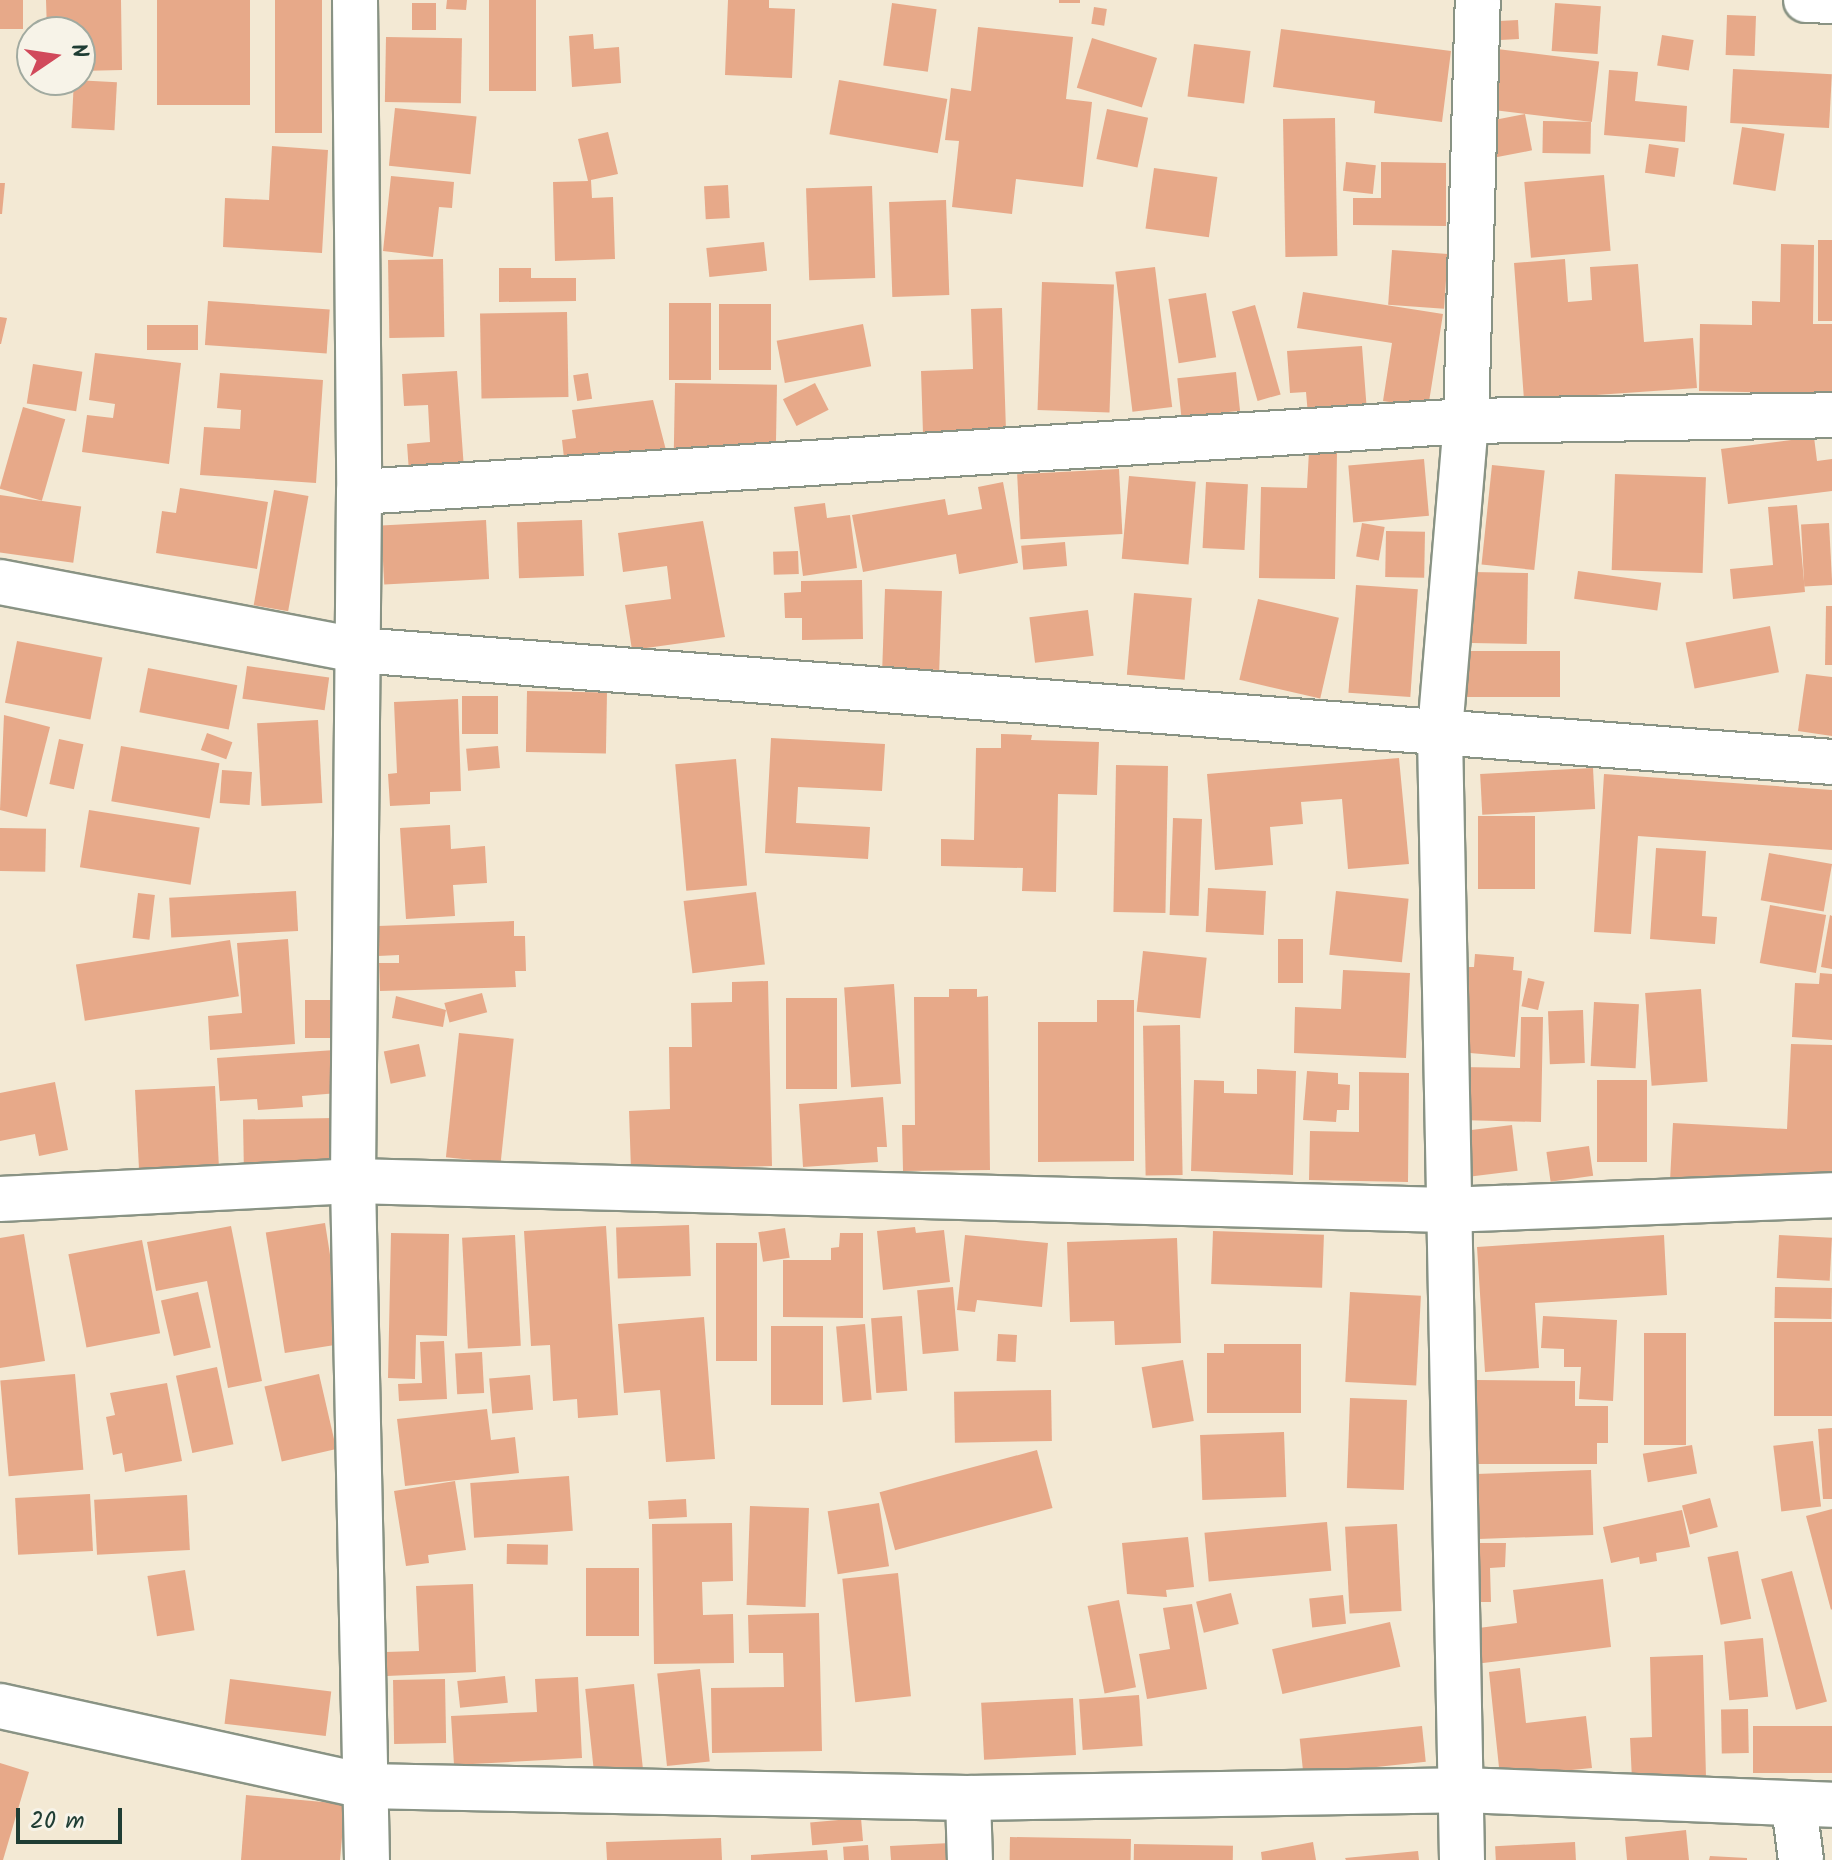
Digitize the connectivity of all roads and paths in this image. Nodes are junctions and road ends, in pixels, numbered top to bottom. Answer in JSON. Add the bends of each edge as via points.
{"nodes":[{"id":1,"x":355,"y":0,"type":"edge"},
{"id":2,"x":1478,"y":0,"type":"edge"},
{"id":3,"x":1806,"y":0,"type":"edge"},
{"id":4,"x":1832,"y":1,"type":"edge"},
{"id":5,"x":1832,"y":415,"type":"edge"},
{"id":6,"x":1466,"y":421,"type":"junction"},
{"id":7,"x":359,"y":492,"type":"junction"},
{"id":8,"x":0,"y":582,"type":"edge"},
{"id":9,"x":357,"y":650,"type":"junction"},
{"id":10,"x":1440,"y":731,"type":"junction"},
{"id":11,"x":1832,"y":762,"type":"edge"},
{"id":12,"x":353,"y":1181,"type":"junction"},
{"id":13,"x":1832,"y":1195,"type":"edge"},
{"id":14,"x":0,"y":1199,"type":"edge"},
{"id":15,"x":1446,"y":1210,"type":"junction"},
{"id":16,"x":0,"y":1706,"type":"edge"},
{"id":17,"x":364,"y":1786,"type":"junction"},
{"id":18,"x":1463,"y":1790,"type":"junction"},
{"id":19,"x":968,"y":1798,"type":"junction"},
{"id":20,"x":1813,"y":1805,"type":"edge"},
{"id":21,"x":367,"y":1860,"type":"edge"},
{"id":22,"x":970,"y":1860,"type":"edge"},
{"id":23,"x":1462,"y":1860,"type":"edge"},
{"id":24,"x":1801,"y":1860,"type":"edge"}],
"edges":[{"from":1,"to":7,"type":"street"},
{"from":2,"to":6,"type":"street"},
{"from":3,"to":4,"type":"street"},
{"from":5,"to":6,"type":"street"},
{"from":6,"to":7,"type":"street"},
{"from":6,"to":10,"type":"street"},
{"from":7,"to":9,"type":"street"},
{"from":8,"to":9,"type":"street"},
{"from":9,"to":10,"type":"street"},
{"from":9,"to":12,"type":"street"},
{"from":10,"to":11,"type":"street"},
{"from":10,"to":15,"type":"street"},
{"from":12,"to":14,"type":"street"},
{"from":12,"to":15,"type":"street"},
{"from":12,"to":17,"type":"street"},
{"from":13,"to":15,"type":"street"},
{"from":15,"to":18,"type":"street"},
{"from":16,"to":17,"type":"street"},
{"from":17,"to":19,"type":"street"},
{"from":17,"to":21,"type":"street"},
{"from":18,"to":19,"type":"street"},
{"from":18,"to":20,"type":"street"},
{"from":18,"to":23,"type":"street"},
{"from":19,"to":22,"type":"street"},
{"from":20,"to":24,"type":"street"}]}
